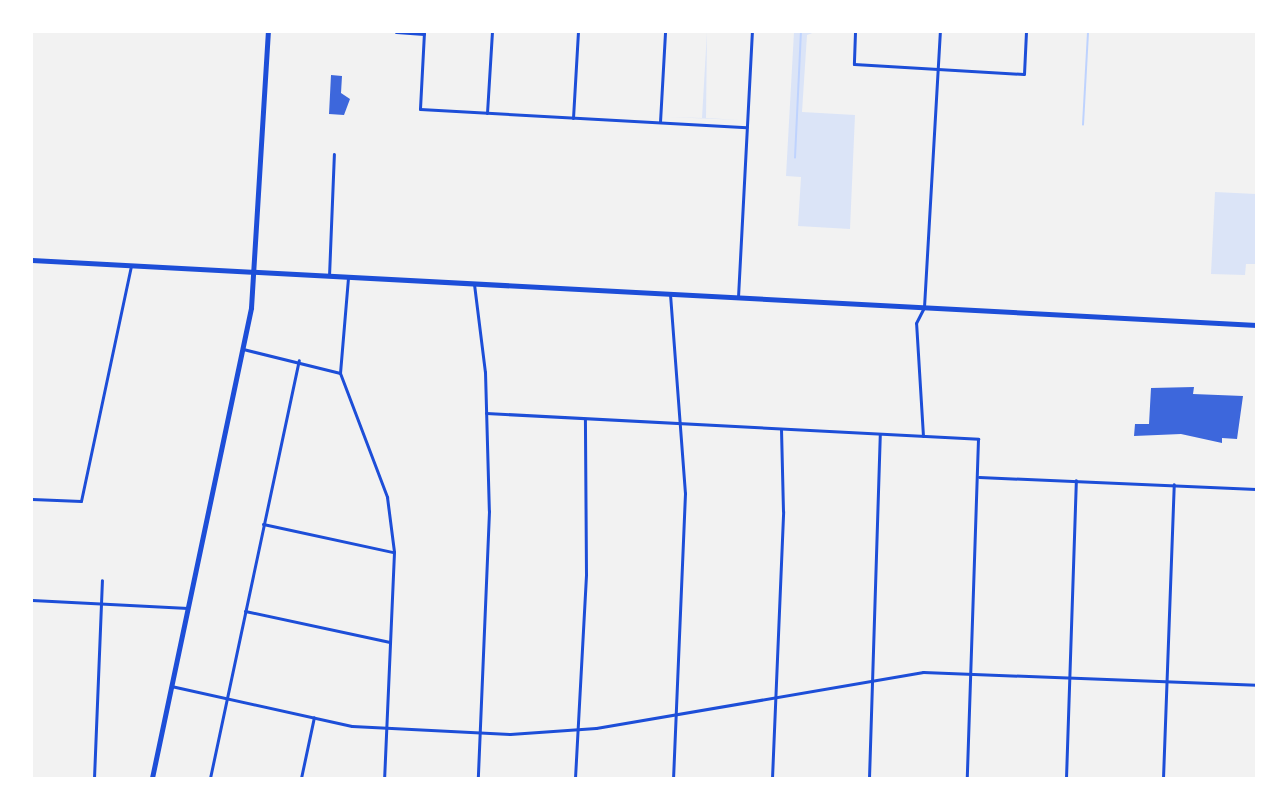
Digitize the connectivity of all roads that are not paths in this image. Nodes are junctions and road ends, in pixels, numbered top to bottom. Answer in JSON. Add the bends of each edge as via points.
{"nodes":[{"id":1,"x":268,"y":32,"type":"edge"},
{"id":2,"x":396,"y":32,"type":"edge"},
{"id":3,"x":492,"y":32,"type":"edge"},
{"id":4,"x":578,"y":32,"type":"edge"},
{"id":5,"x":665,"y":32,"type":"edge"},
{"id":6,"x":752,"y":32,"type":"edge"},
{"id":7,"x":855,"y":32,"type":"edge"},
{"id":8,"x":940,"y":32,"type":"edge"},
{"id":9,"x":1026,"y":32,"type":"edge"},
{"id":10,"x":424,"y":33,"type":"edge"},
{"id":11,"x":938,"y":69,"type":"junction"},
{"id":12,"x":487,"y":113,"type":"junction"},
{"id":13,"x":573,"y":118,"type":"junction"},
{"id":14,"x":660,"y":122,"type":"junction"},
{"id":15,"x":747,"y":127,"type":"junction"},
{"id":16,"x":334,"y":154,"type":"dead end"},
{"id":17,"x":32,"y":260,"type":"edge"},
{"id":18,"x":131,"y":266,"type":"junction"},
{"id":19,"x":256,"y":272,"type":"junction"},
{"id":20,"x":328,"y":276,"type":"junction"},
{"id":21,"x":348,"y":277,"type":"junction"},
{"id":22,"x":474,"y":282,"type":"junction"},
{"id":23,"x":670,"y":294,"type":"junction"},
{"id":24,"x":738,"y":297,"type":"junction"},
{"id":25,"x":924,"y":308,"type":"junction"},
{"id":26,"x":1257,"y":324,"type":"edge"},
{"id":27,"x":243,"y":349,"type":"junction"},
{"id":28,"x":299,"y":360,"type":"junction"},
{"id":29,"x":340,"y":373,"type":"junction"},
{"id":30,"x":486,"y":413,"type":"junction"},
{"id":31,"x":585,"y":419,"type":"junction"},
{"id":32,"x":682,"y":423,"type":"junction"},
{"id":33,"x":781,"y":429,"type":"junction"},
{"id":34,"x":880,"y":434,"type":"junction"},
{"id":35,"x":923,"y":436,"type":"junction"},
{"id":36,"x":979,"y":477,"type":"junction"},
{"id":37,"x":1076,"y":480,"type":"junction"},
{"id":38,"x":1174,"y":484,"type":"junction"},
{"id":39,"x":1257,"y":489,"type":"edge"},
{"id":40,"x":32,"y":499,"type":"edge"},
{"id":41,"x":263,"y":524,"type":"junction"},
{"id":42,"x":394,"y":552,"type":"junction"},
{"id":43,"x":102,"y":580,"type":"dead end"},
{"id":44,"x":32,"y":600,"type":"edge"},
{"id":45,"x":100,"y":603,"type":"junction"},
{"id":46,"x":188,"y":608,"type":"junction"},
{"id":47,"x":245,"y":611,"type":"junction"},
{"id":48,"x":391,"y":642,"type":"junction"},
{"id":49,"x":972,"y":671,"type":"junction"},
{"id":50,"x":1071,"y":676,"type":"junction"},
{"id":51,"x":874,"y":677,"type":"junction"},
{"id":52,"x":1168,"y":681,"type":"junction"},
{"id":53,"x":1257,"y":685,"type":"edge"},
{"id":54,"x":171,"y":686,"type":"junction"},
{"id":55,"x":775,"y":694,"type":"junction"},
{"id":56,"x":227,"y":698,"type":"junction"},
{"id":57,"x":676,"y":714,"type":"junction"},
{"id":58,"x":314,"y":717,"type":"junction"},
{"id":59,"x":386,"y":728,"type":"junction"},
{"id":60,"x":577,"y":730,"type":"junction"},
{"id":61,"x":479,"y":733,"type":"junction"},
{"id":62,"x":94,"y":778,"type":"edge"},
{"id":63,"x":152,"y":778,"type":"edge"},
{"id":64,"x":210,"y":778,"type":"edge"},
{"id":65,"x":302,"y":778,"type":"edge"},
{"id":66,"x":384,"y":778,"type":"edge"},
{"id":67,"x":478,"y":778,"type":"edge"},
{"id":68,"x":575,"y":778,"type":"edge"},
{"id":69,"x":673,"y":778,"type":"edge"},
{"id":70,"x":771,"y":778,"type":"edge"},
{"id":71,"x":869,"y":778,"type":"edge"},
{"id":72,"x":967,"y":778,"type":"edge"},
{"id":73,"x":1066,"y":778,"type":"edge"},
{"id":74,"x":1164,"y":778,"type":"edge"}],
"edges":[{"from":1,"to":19,"type":"main road"},
{"from":2,"to":10,"type":"street"},
{"from":3,"to":12,"type":"street"},
{"from":4,"to":13,"type":"street"},
{"from":5,"to":14,"type":"street"},
{"from":6,"to":15,"type":"street"},
{"from":7,"to":11,"type":"street","via":[[854,64]]},
{"from":8,"to":11,"type":"street"},
{"from":9,"to":11,"type":"street","via":[[1024,74]]},
{"from":10,"to":12,"type":"street","via":[[420,109]]},
{"from":11,"to":25,"type":"street"},
{"from":12,"to":13,"type":"street"},
{"from":13,"to":14,"type":"street"},
{"from":14,"to":15,"type":"street"},
{"from":15,"to":24,"type":"street"},
{"from":16,"to":20,"type":"street"},
{"from":17,"to":18,"type":"main road"},
{"from":18,"to":19,"type":"main road"},
{"from":18,"to":40,"type":"street","via":[[81,501]]},
{"from":19,"to":20,"type":"main road"},
{"from":19,"to":27,"type":"main road"},
{"from":20,"to":21,"type":"main road"},
{"from":21,"to":22,"type":"main road"},
{"from":21,"to":29,"type":"street"},
{"from":22,"to":23,"type":"main road"},
{"from":22,"to":30,"type":"street"},
{"from":23,"to":24,"type":"main road"},
{"from":23,"to":32,"type":"street"},
{"from":24,"to":25,"type":"main road"},
{"from":25,"to":26,"type":"main road"},
{"from":25,"to":35,"type":"street","via":[[916,323]]},
{"from":27,"to":28,"type":"street"},
{"from":27,"to":46,"type":"main road"},
{"from":28,"to":29,"type":"street"},
{"from":28,"to":41,"type":"street"},
{"from":29,"to":42,"type":"street","via":[[387,497]]},
{"from":30,"to":31,"type":"street"},
{"from":30,"to":61,"type":"street","via":[[489,511]]},
{"from":31,"to":32,"type":"street"},
{"from":31,"to":60,"type":"street","via":[[586,574]]},
{"from":32,"to":33,"type":"street"},
{"from":32,"to":57,"type":"street","via":[[685,532]]},
{"from":33,"to":34,"type":"street"},
{"from":33,"to":55,"type":"street"},
{"from":34,"to":35,"type":"street"},
{"from":34,"to":51,"type":"street"},
{"from":35,"to":36,"type":"street","via":[[978,439]]},
{"from":36,"to":37,"type":"street"},
{"from":36,"to":49,"type":"street"},
{"from":37,"to":38,"type":"street"},
{"from":37,"to":50,"type":"street"},
{"from":38,"to":39,"type":"street"},
{"from":38,"to":52,"type":"street"},
{"from":41,"to":42,"type":"street"},
{"from":41,"to":47,"type":"street"},
{"from":42,"to":48,"type":"street"},
{"from":43,"to":45,"type":"street"},
{"from":44,"to":45,"type":"street"},
{"from":45,"to":46,"type":"street"},
{"from":45,"to":62,"type":"street"},
{"from":46,"to":54,"type":"main road"},
{"from":47,"to":48,"type":"street"},
{"from":47,"to":56,"type":"street"},
{"from":48,"to":59,"type":"street"},
{"from":49,"to":50,"type":"street"},
{"from":49,"to":51,"type":"street"},
{"from":49,"to":72,"type":"street"},
{"from":50,"to":52,"type":"street"},
{"from":50,"to":73,"type":"street"},
{"from":51,"to":55,"type":"street"},
{"from":51,"to":71,"type":"street"},
{"from":52,"to":53,"type":"street"},
{"from":52,"to":74,"type":"street"},
{"from":54,"to":56,"type":"street"},
{"from":54,"to":63,"type":"main road"},
{"from":55,"to":57,"type":"street"},
{"from":55,"to":70,"type":"street"},
{"from":56,"to":58,"type":"street"},
{"from":56,"to":64,"type":"street"},
{"from":57,"to":60,"type":"street"},
{"from":57,"to":69,"type":"street"},
{"from":58,"to":59,"type":"street"},
{"from":58,"to":65,"type":"street"},
{"from":59,"to":61,"type":"street"},
{"from":59,"to":66,"type":"street"},
{"from":60,"to":61,"type":"street"},
{"from":60,"to":68,"type":"street"},
{"from":61,"to":67,"type":"street"}]}
